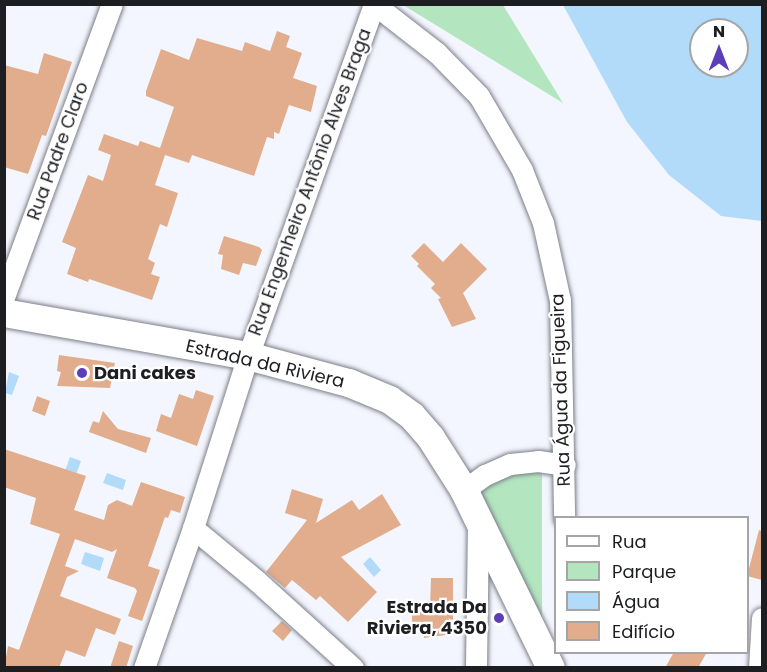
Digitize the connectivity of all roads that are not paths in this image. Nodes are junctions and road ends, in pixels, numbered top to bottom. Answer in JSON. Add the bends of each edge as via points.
{"nodes":[{"id":1,"x":112,"y":4,"type":"edge"},
{"id":2,"x":374,"y":5,"type":"edge"},
{"id":3,"x":4,"y":297,"type":"edge"},
{"id":4,"x":4,"y":314,"type":"edge"},
{"id":5,"x":248,"y":356,"type":"junction"},
{"id":6,"x":565,"y":465,"type":"junction"},
{"id":7,"x":464,"y":490,"type":"junction"},
{"id":8,"x":564,"y":516,"type":"edge"},
{"id":9,"x":478,"y":518,"type":"junction"},
{"id":10,"x":193,"y":528,"type":"junction"},
{"id":11,"x":762,"y":618,"type":"edge"},
{"id":12,"x":144,"y":668,"type":"edge"},
{"id":13,"x":354,"y":668,"type":"edge"},
{"id":14,"x":476,"y":668,"type":"edge"},
{"id":15,"x":553,"y":668,"type":"edge"},
{"id":16,"x":759,"y":668,"type":"edge"}],
"edges":[{"from":1,"to":3,"type":"street","name":"Rua Padre Claro"},
{"from":2,"to":5,"type":"street","name":"Rua Engenheiro Antônio Alves Braga"},
{"from":2,"to":6,"type":"street","name":"Rua Água da Figueira","via":[[437,53],[479,96],[522,170],[543,223],[560,300]]},
{"from":4,"to":5,"type":"street","name":"Estrada da Riviera"},
{"from":5,"to":7,"type":"street","name":"Estrada da Riviera","via":[[349,383],[390,400],[412,416],[431,438]]},
{"from":5,"to":10,"type":"street","name":"Rua Engenheiro Antônio Alves Braga"},
{"from":6,"to":7,"type":"street","via":[[538,461],[510,464]]},
{"from":6,"to":8,"type":"street","name":"Rua Água da Figueira"},
{"from":7,"to":9,"type":"street","name":"Estrada da Riviera"},
{"from":9,"to":14,"type":"street"},
{"from":9,"to":15,"type":"street","name":"Estrada da Riviera"},
{"from":10,"to":12,"type":"street","name":"Rua Engenheiro Antônio Alves Braga"},
{"from":10,"to":13,"type":"street"},
{"from":11,"to":16,"type":"street"}]}
